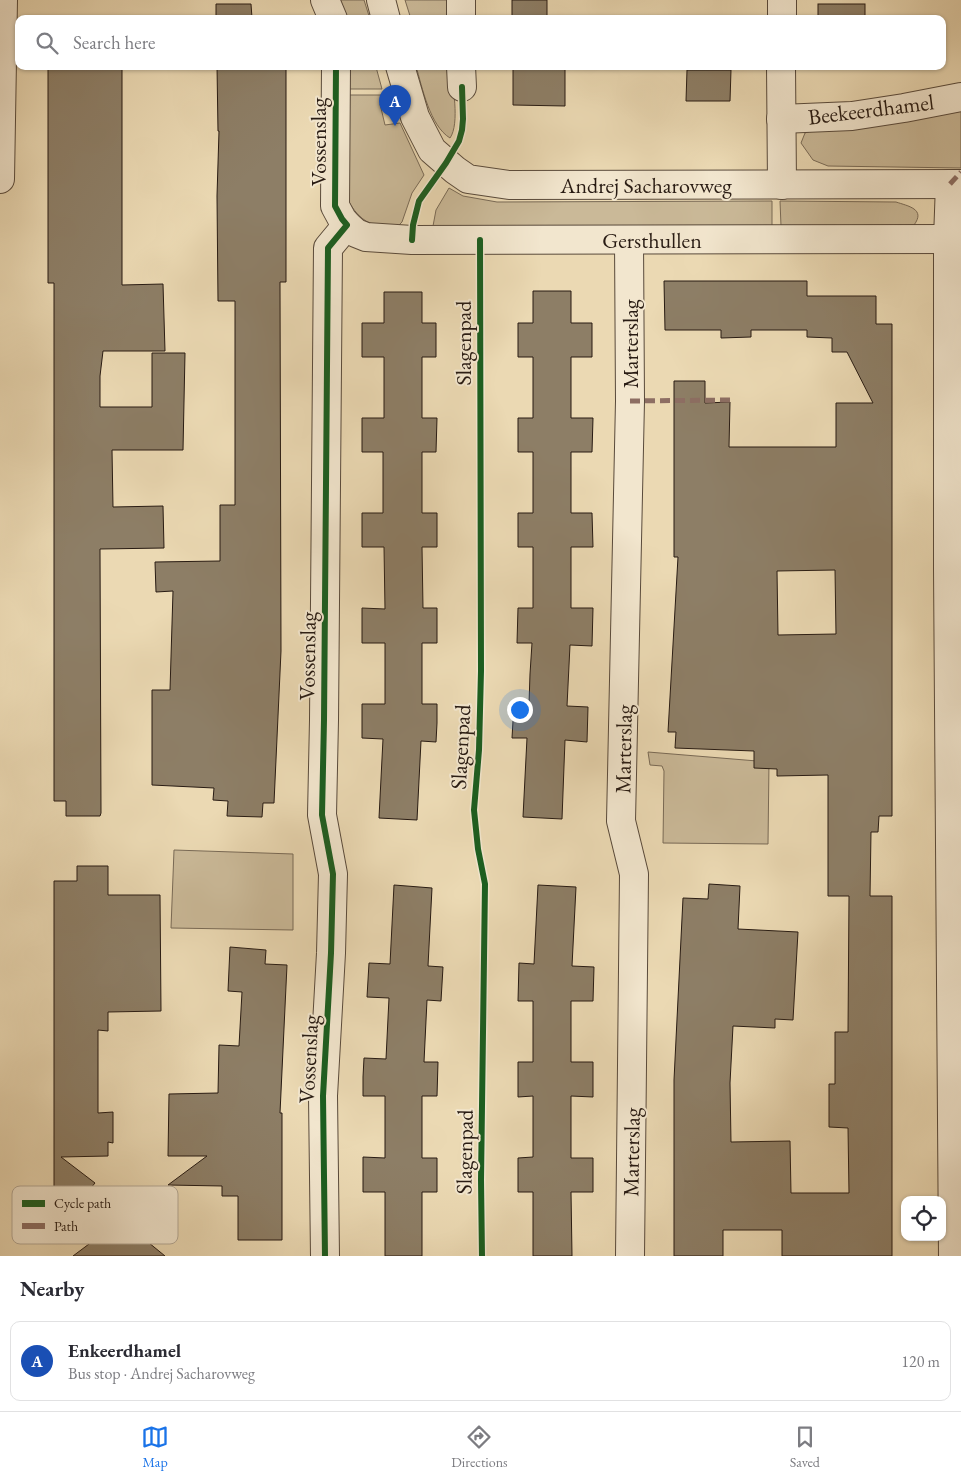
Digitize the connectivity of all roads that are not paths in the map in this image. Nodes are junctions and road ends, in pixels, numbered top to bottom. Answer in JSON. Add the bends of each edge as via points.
{"nodes":[{"id":1,"x":3,"y":0,"type":"edge"},
{"id":2,"x":325,"y":0,"type":"edge"},
{"id":3,"x":380,"y":0,"type":"edge"},
{"id":4,"x":461,"y":0,"type":"edge"},
{"id":5,"x":782,"y":0,"type":"edge"},
{"id":6,"x":331,"y":15,"type":"edge"},
{"id":7,"x":385,"y":15,"type":"edge"},
{"id":8,"x":461,"y":15,"type":"edge"},
{"id":9,"x":782,"y":15,"type":"edge"},
{"id":10,"x":336,"y":70,"type":"edge"},
{"id":11,"x":401,"y":70,"type":"edge"},
{"id":12,"x":782,"y":70,"type":"edge"},
{"id":13,"x":961,"y":96,"type":"edge"},
{"id":14,"x":782,"y":119,"type":"junction"},
{"id":15,"x":0,"y":179,"type":"edge"},
{"id":16,"x":956,"y":184,"type":"edge"},
{"id":17,"x":782,"y":185,"type":"junction"},
{"id":18,"x":348,"y":225,"type":"junction"},
{"id":19,"x":954,"y":239,"type":"edge"},
{"id":20,"x":629,"y":240,"type":"junction"},
{"id":21,"x":954,"y":569,"type":"edge"},
{"id":22,"x":325,"y":1256,"type":"edge"},
{"id":23,"x":630,"y":1256,"type":"edge"},
{"id":24,"x":953,"y":1256,"type":"edge"}],
"edges":[{"from":1,"to":15,"type":"street"},
{"from":2,"to":6,"type":"street"},
{"from":3,"to":7,"type":"street"},
{"from":4,"to":8,"type":"street"},
{"from":5,"to":9,"type":"street"},
{"from":10,"to":18,"type":"street","name":"Vossenslag","via":[[335,206]]},
{"from":11,"to":17,"type":"street","name":"Andrej Sacharovweg","via":[[415,117],[432,150],[468,179],[509,185]]},
{"from":12,"to":14,"type":"street"},
{"from":13,"to":14,"type":"street","name":"Beekeerdhamel","via":[[852,116]]},
{"from":14,"to":17,"type":"street"},
{"from":16,"to":17,"type":"street","name":"Andrej Sacharovweg"},
{"from":16,"to":19,"type":"street"},
{"from":18,"to":20,"type":"street","name":"Gersthullen","via":[[356,233],[378,239]]},
{"from":18,"to":22,"type":"street","name":"Vossenslag","via":[[328,248],[322,815],[333,874],[323,1096]]},
{"from":19,"to":20,"type":"street","name":"Gersthullen"},
{"from":19,"to":21,"type":"street"},
{"from":20,"to":23,"type":"street","name":"Marterslag","via":[[630,411],[621,821],[634,874]]},
{"from":21,"to":24,"type":"street"}]}
